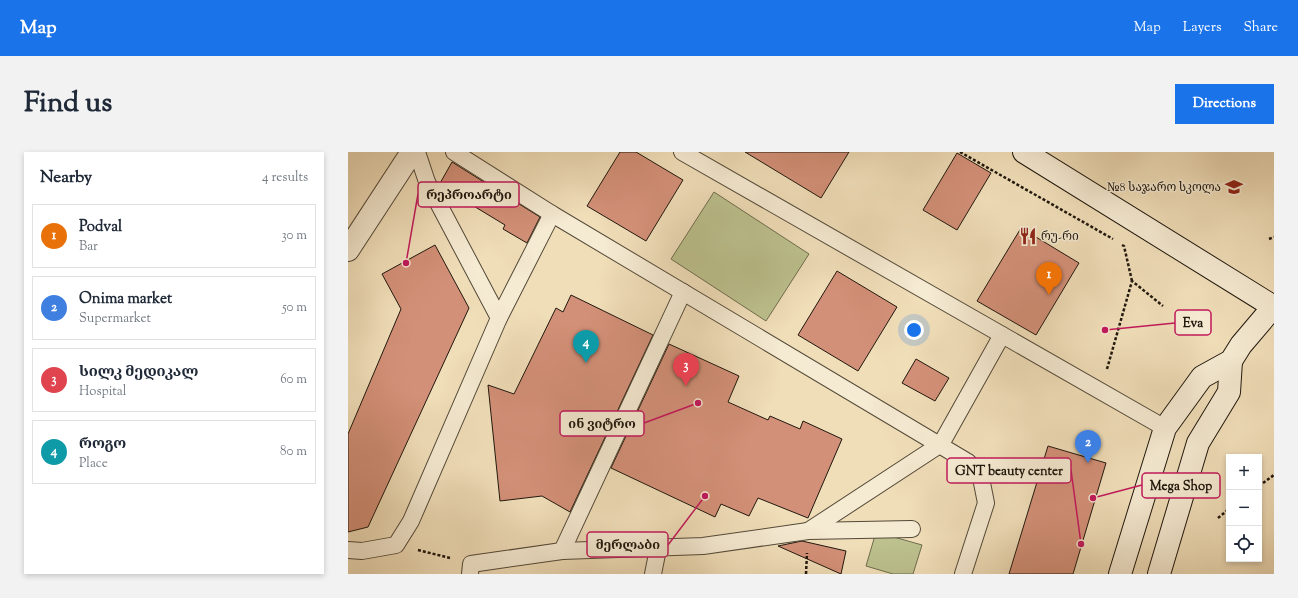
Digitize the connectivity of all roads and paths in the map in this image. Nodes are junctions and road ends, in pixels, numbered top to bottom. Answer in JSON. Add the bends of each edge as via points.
{"nodes":[{"id":1,"x":412,"y":152,"type":"edge"},
{"id":2,"x":416,"y":152,"type":"edge"},
{"id":3,"x":454,"y":152,"type":"edge"},
{"id":4,"x":682,"y":152,"type":"edge"},
{"id":5,"x":960,"y":152,"type":"edge"},
{"id":6,"x":1024,"y":152,"type":"edge"},
{"id":7,"x":552,"y":214,"type":"junction"},
{"id":8,"x":1274,"y":237,"type":"edge"},
{"id":9,"x":1269,"y":239,"type":"dead end"},
{"id":10,"x":348,"y":250,"type":"edge"},
{"id":11,"x":1132,"y":281,"type":"junction"},
{"id":12,"x":683,"y":292,"type":"junction"},
{"id":13,"x":1163,"y":306,"type":"dead end"},
{"id":14,"x":1274,"y":306,"type":"edge"},
{"id":15,"x":499,"y":318,"type":"junction"},
{"id":16,"x":1002,"y":335,"type":"junction"},
{"id":17,"x":1231,"y":360,"type":"junction"},
{"id":18,"x":1101,"y":392,"type":"junction"},
{"id":19,"x":1165,"y":428,"type":"junction"},
{"id":20,"x":941,"y":444,"type":"junction"},
{"id":21,"x":1274,"y":475,"type":"edge"},
{"id":22,"x":1262,"y":484,"type":"edge"},
{"id":23,"x":1226,"y":511,"type":"edge"},
{"id":24,"x":1218,"y":518,"type":"dead end"},
{"id":25,"x":912,"y":529,"type":"dead end"},
{"id":26,"x":808,"y":531,"type":"junction"},
{"id":27,"x":396,"y":545,"type":"junction"},
{"id":28,"x":658,"y":548,"type":"junction"},
{"id":29,"x":348,"y":550,"type":"edge"},
{"id":30,"x":562,"y":551,"type":"junction"},
{"id":31,"x":471,"y":569,"type":"edge"},
{"id":32,"x":653,"y":574,"type":"edge"},
{"id":33,"x":963,"y":574,"type":"edge"},
{"id":34,"x":1120,"y":574,"type":"edge"},
{"id":35,"x":1159,"y":574,"type":"edge"}],
"edges":[{"from":1,"to":10,"type":"main road"},
{"from":2,"to":15,"type":"lane","via":[[427,182]]},
{"from":3,"to":7,"type":"lane"},
{"from":4,"to":16,"type":"lane"},
{"from":5,"to":11,"type":"path","via":[[1124,246]]},
{"from":6,"to":14,"type":"main road"},
{"from":7,"to":12,"type":"lane"},
{"from":7,"to":15,"type":"lane"},
{"from":8,"to":9,"type":"path"},
{"from":11,"to":13,"type":"path"},
{"from":11,"to":18,"type":"path"},
{"from":12,"to":20,"type":"lane"},
{"from":12,"to":30,"type":"lane"},
{"from":14,"to":17,"type":"main road"},
{"from":15,"to":27,"type":"lane","via":[[411,521]]},
{"from":16,"to":18,"type":"lane"},
{"from":16,"to":20,"type":"lane"},
{"from":17,"to":19,"type":"main road","via":[[1202,377]]},
{"from":17,"to":35,"type":"main road","via":[[1229,392],[1198,443]]},
{"from":18,"to":19,"type":"lane"},
{"from":19,"to":34,"type":"main road"},
{"from":20,"to":26,"type":"lane"},
{"from":20,"to":33,"type":"lane","via":[[968,462],[982,478],[986,503]]},
{"from":21,"to":22,"type":"path"},
{"from":23,"to":24,"type":"path"},
{"from":25,"to":26,"type":"lane"},
{"from":26,"to":28,"type":"lane","via":[[703,546]]},
{"from":27,"to":29,"type":"lane","via":[[362,551]]},
{"from":27,"to":31,"type":"path"},
{"from":28,"to":30,"type":"lane"},
{"from":28,"to":32,"type":"lane"},
{"from":30,"to":31,"type":"lane"}]}
